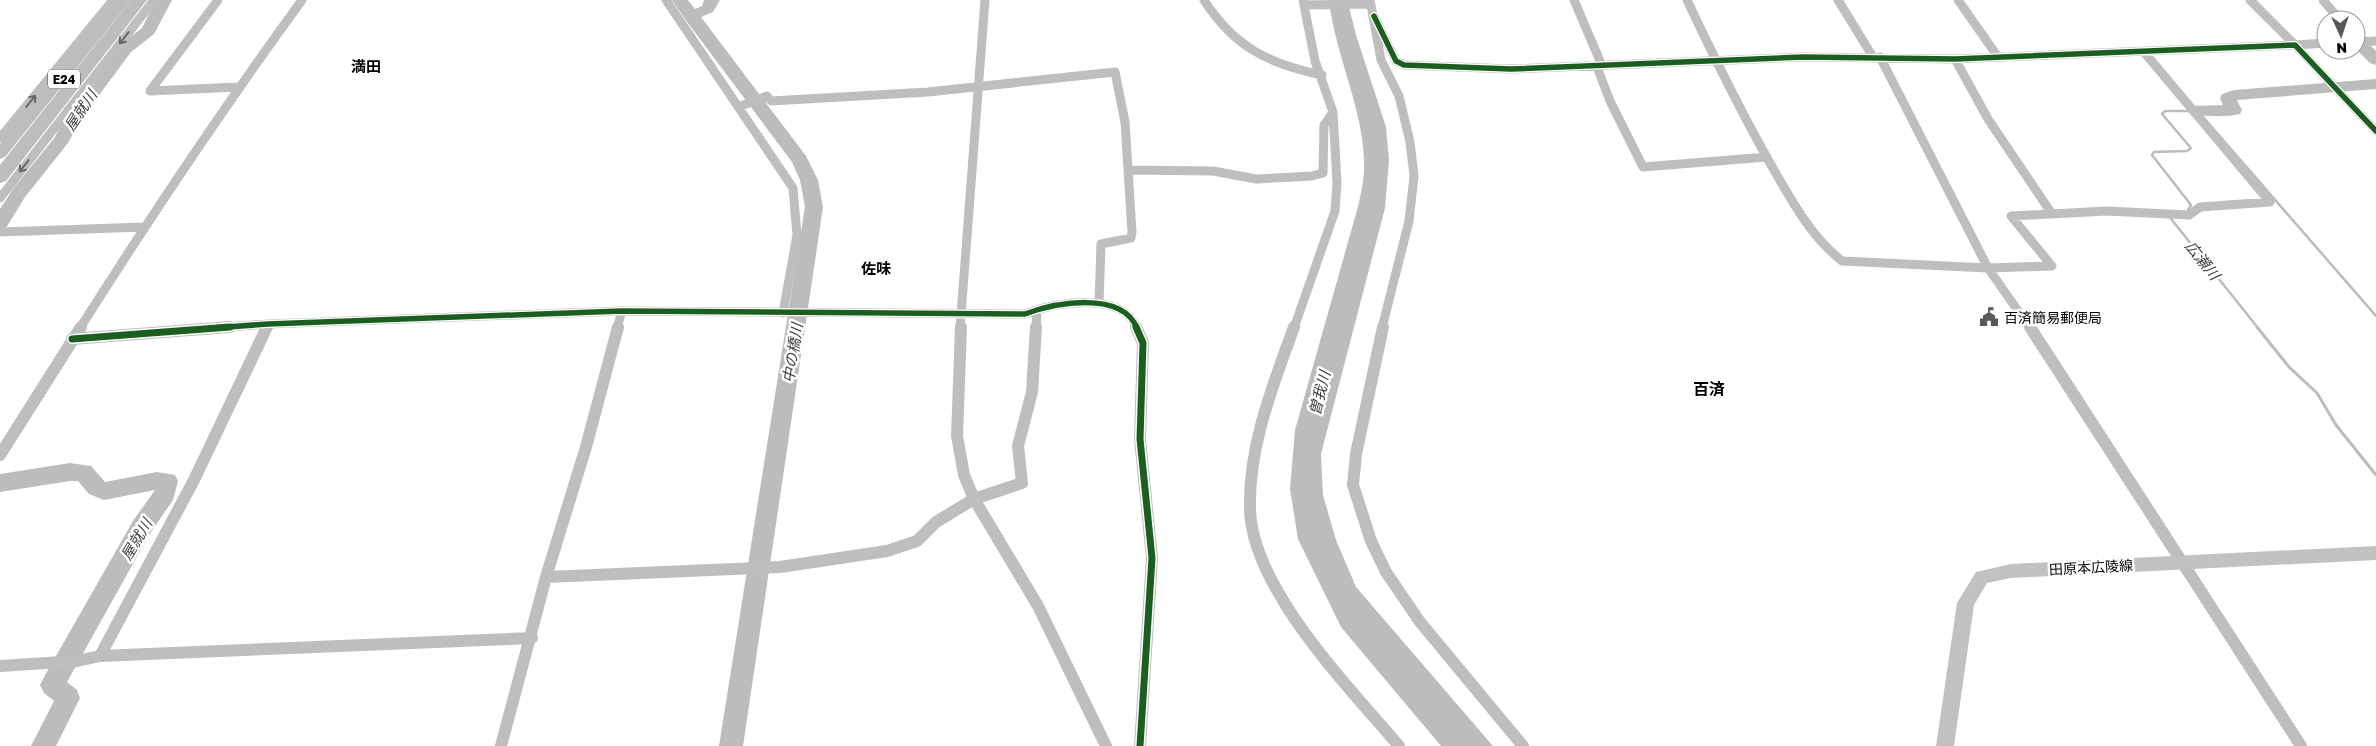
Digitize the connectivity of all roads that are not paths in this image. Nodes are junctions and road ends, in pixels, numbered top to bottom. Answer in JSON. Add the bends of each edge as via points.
{"nodes":[{"id":1,"x":113,"y":0,"type":"edge"},
{"id":2,"x":126,"y":0,"type":"edge"},
{"id":3,"x":140,"y":0,"type":"edge"},
{"id":4,"x":154,"y":0,"type":"edge"},
{"id":5,"x":218,"y":0,"type":"edge"},
{"id":6,"x":302,"y":0,"type":"edge"},
{"id":7,"x":666,"y":0,"type":"edge"},
{"id":8,"x":985,"y":0,"type":"edge"},
{"id":9,"x":1204,"y":0,"type":"edge"},
{"id":10,"x":1574,"y":0,"type":"edge"},
{"id":11,"x":1687,"y":0,"type":"edge"},
{"id":12,"x":1838,"y":0,"type":"edge"},
{"id":13,"x":1958,"y":0,"type":"edge"},
{"id":14,"x":2250,"y":0,"type":"edge"},
{"id":15,"x":2323,"y":0,"type":"edge"},
{"id":16,"x":1306,"y":3,"type":"edge"},
{"id":17,"x":1369,"y":6,"type":"edge"},
{"id":18,"x":2332,"y":10,"type":"edge"},
{"id":19,"x":2316,"y":44,"type":"edge"},
{"id":20,"x":2295,"y":45,"type":"junction"},
{"id":21,"x":2144,"y":52,"type":"junction"},
{"id":22,"x":1877,"y":57,"type":"junction"},
{"id":23,"x":1998,"y":57,"type":"junction"},
{"id":24,"x":1955,"y":58,"type":"junction"},
{"id":25,"x":1715,"y":61,"type":"junction"},
{"id":26,"x":1599,"y":64,"type":"junction"},
{"id":27,"x":1322,"y":75,"type":"junction"},
{"id":28,"x":978,"y":87,"type":"junction"},
{"id":29,"x":238,"y":88,"type":"junction"},
{"id":30,"x":739,"y":106,"type":"junction"},
{"id":31,"x":1332,"y":112,"type":"junction"},
{"id":32,"x":2376,"y":131,"type":"edge"},
{"id":33,"x":0,"y":138,"type":"edge"},
{"id":34,"x":0,"y":156,"type":"edge"},
{"id":35,"x":1767,"y":158,"type":"junction"},
{"id":36,"x":1129,"y":170,"type":"junction"},
{"id":37,"x":0,"y":178,"type":"edge"},
{"id":38,"x":0,"y":198,"type":"edge"},
{"id":39,"x":2052,"y":214,"type":"junction"},
{"id":40,"x":144,"y":227,"type":"junction"},
{"id":41,"x":2,"y":232,"type":"edge"},
{"id":42,"x":1988,"y":268,"type":"junction"},
{"id":43,"x":1099,"y":303,"type":"junction"},
{"id":44,"x":622,"y":311,"type":"junction"},
{"id":45,"x":1037,"y":311,"type":"junction"},
{"id":46,"x":961,"y":312,"type":"junction"},
{"id":47,"x":784,"y":313,"type":"junction"},
{"id":48,"x":268,"y":324,"type":"junction"},
{"id":49,"x":72,"y":338,"type":"junction"},
{"id":50,"x":0,"y":455,"type":"edge"},
{"id":51,"x":974,"y":499,"type":"junction"},
{"id":52,"x":2376,"y":553,"type":"edge"},
{"id":53,"x":2183,"y":562,"type":"junction"},
{"id":54,"x":546,"y":577,"type":"junction"},
{"id":55,"x":532,"y":638,"type":"junction"},
{"id":56,"x":100,"y":656,"type":"junction"},
{"id":57,"x":0,"y":666,"type":"edge"},
{"id":58,"x":501,"y":746,"type":"edge"},
{"id":59,"x":1106,"y":746,"type":"edge"},
{"id":60,"x":1140,"y":746,"type":"edge"},
{"id":61,"x":1399,"y":746,"type":"edge"},
{"id":62,"x":1523,"y":746,"type":"edge"},
{"id":63,"x":1945,"y":746,"type":"edge"},
{"id":64,"x":2301,"y":746,"type":"edge"}],
"edges":[{"from":33,"to":1,"type":"street","one_way":true},
{"from":2,"to":34,"type":"highway","number":"E24"},
{"from":3,"to":37,"type":"highway","number":"E24"},
{"from":4,"to":38,"type":"street","one_way":true},
{"from":5,"to":29,"type":"street","via":[[150,91]]},
{"from":6,"to":29,"type":"street"},
{"from":7,"to":30,"type":"street"},
{"from":8,"to":28,"type":"street"},
{"from":9,"to":27,"type":"street","via":[[1222,28],[1251,51],[1291,70]]},
{"from":10,"to":26,"type":"street"},
{"from":11,"to":25,"type":"street"},
{"from":12,"to":22,"type":"street","via":[[1851,24]]},
{"from":13,"to":23,"type":"street"},
{"from":14,"to":20,"type":"street"},
{"from":15,"to":18,"type":"street"},
{"from":16,"to":17,"type":"street"},
{"from":16,"to":27,"type":"street","via":[[1315,61]]},
{"from":17,"to":26,"type":"street","via":[[1396,61],[1404,65],[1510,69]]},
{"from":17,"to":62,"type":"street","via":[[1381,60],[1399,96],[1414,176],[1409,221],[1390,292],[1356,454],[1353,485],[1371,542],[1386,572],[1452,663]]},
{"from":19,"to":20,"type":"street"},
{"from":20,"to":21,"type":"street"},
{"from":20,"to":32,"type":"street"},
{"from":21,"to":23,"type":"street"},
{"from":21,"to":39,"type":"street","via":[[2270,202],[2200,207],[2189,215],[2107,211]]},
{"from":22,"to":24,"type":"street"},
{"from":22,"to":25,"type":"street"},
{"from":22,"to":42,"type":"street"},
{"from":23,"to":24,"type":"street"},
{"from":24,"to":39,"type":"street","via":[[1968,87]]},
{"from":25,"to":26,"type":"street"},
{"from":25,"to":35,"type":"street"},
{"from":26,"to":35,"type":"street","via":[[1597,67],[1610,101],[1643,167]]},
{"from":27,"to":31,"type":"street"},
{"from":28,"to":30,"type":"street","via":[[771,101],[767,96]]},
{"from":28,"to":36,"type":"street","via":[[1115,72],[1125,122]]},
{"from":28,"to":46,"type":"street"},
{"from":29,"to":40,"type":"street"},
{"from":30,"to":47,"type":"street","via":[[793,188],[798,208],[795,257]]},
{"from":31,"to":36,"type":"street","via":[[1324,125],[1323,173],[1256,179],[1213,171]]},
{"from":31,"to":61,"type":"street","via":[[1337,183],[1335,211],[1273,385],[1253,464],[1249,500],[1262,557],[1287,602],[1308,635]]},
{"from":35,"to":42,"type":"street","via":[[1820,243],[1834,258]]},
{"from":36,"to":43,"type":"street","via":[[1131,238],[1101,244]]},
{"from":39,"to":42,"type":"street","via":[[2011,216],[2052,266]]},
{"from":40,"to":41,"type":"street"},
{"from":40,"to":49,"type":"street"},
{"from":42,"to":53,"type":"street"},
{"from":43,"to":45,"type":"street"},
{"from":43,"to":60,"type":"street","via":[[1119,308],[1126,314],[1135,324],[1143,343],[1140,439],[1152,558]]},
{"from":44,"to":47,"type":"street"},
{"from":44,"to":48,"type":"street"},
{"from":44,"to":54,"type":"street","via":[[586,447]]},
{"from":45,"to":46,"type":"street","via":[[1025,314]]},
{"from":45,"to":51,"type":"street","via":[[1032,392],[1018,446],[1022,483]]},
{"from":46,"to":47,"type":"street"},
{"from":46,"to":51,"type":"street","via":[[957,436],[964,475]]},
{"from":48,"to":49,"type":"street"},
{"from":48,"to":56,"type":"street","via":[[194,480]]},
{"from":49,"to":50,"type":"street"},
{"from":51,"to":54,"type":"street","via":[[936,522],[916,541],[887,551],[780,567]]},
{"from":51,"to":59,"type":"street","via":[[1038,606]]},
{"from":52,"to":53,"type":"main road","name":"田原本広陵線"},
{"from":53,"to":63,"type":"main road","name":"田原本広陵線","via":[[2012,571],[1982,578],[1966,603]]},
{"from":53,"to":64,"type":"street"},
{"from":54,"to":55,"type":"street"},
{"from":55,"to":56,"type":"street"},
{"from":55,"to":58,"type":"street"},
{"from":56,"to":57,"type":"street","via":[[77,661]]}]}
